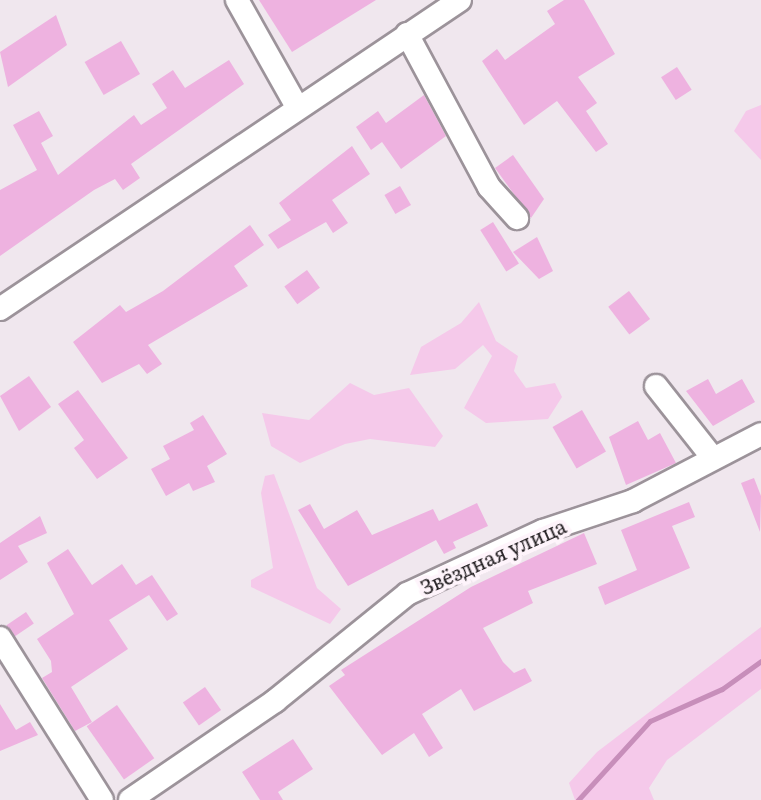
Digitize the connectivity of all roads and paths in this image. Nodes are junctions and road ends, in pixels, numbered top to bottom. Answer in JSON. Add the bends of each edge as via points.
{"nodes":[{"id":1,"x":237,"y":0,"type":"edge"},
{"id":2,"x":460,"y":0,"type":"edge"},
{"id":3,"x":407,"y":34,"type":"junction"},
{"id":4,"x":296,"y":105,"type":"junction"},
{"id":5,"x":517,"y":218,"type":"dead end"},
{"id":6,"x":0,"y":309,"type":"edge"},
{"id":7,"x":656,"y":386,"type":"dead end"},
{"id":8,"x":761,"y":434,"type":"edge"},
{"id":9,"x":712,"y":457,"type":"junction"},
{"id":10,"x":0,"y":638,"type":"edge"},
{"id":11,"x":102,"y":800,"type":"edge"},
{"id":12,"x":130,"y":800,"type":"edge"}],
"edges":[{"from":1,"to":4,"type":"street"},
{"from":2,"to":3,"type":"street"},
{"from":3,"to":4,"type":"street"},
{"from":3,"to":5,"type":"street","via":[[489,187]]},
{"from":4,"to":6,"type":"street"},
{"from":7,"to":9,"type":"street"},
{"from":8,"to":9,"type":"street","name":"Звёздная улица"},
{"from":9,"to":12,"type":"street","name":"Звёздная улица","via":[[633,501],[543,531],[407,594],[275,701]]},
{"from":10,"to":11,"type":"street"}]}
